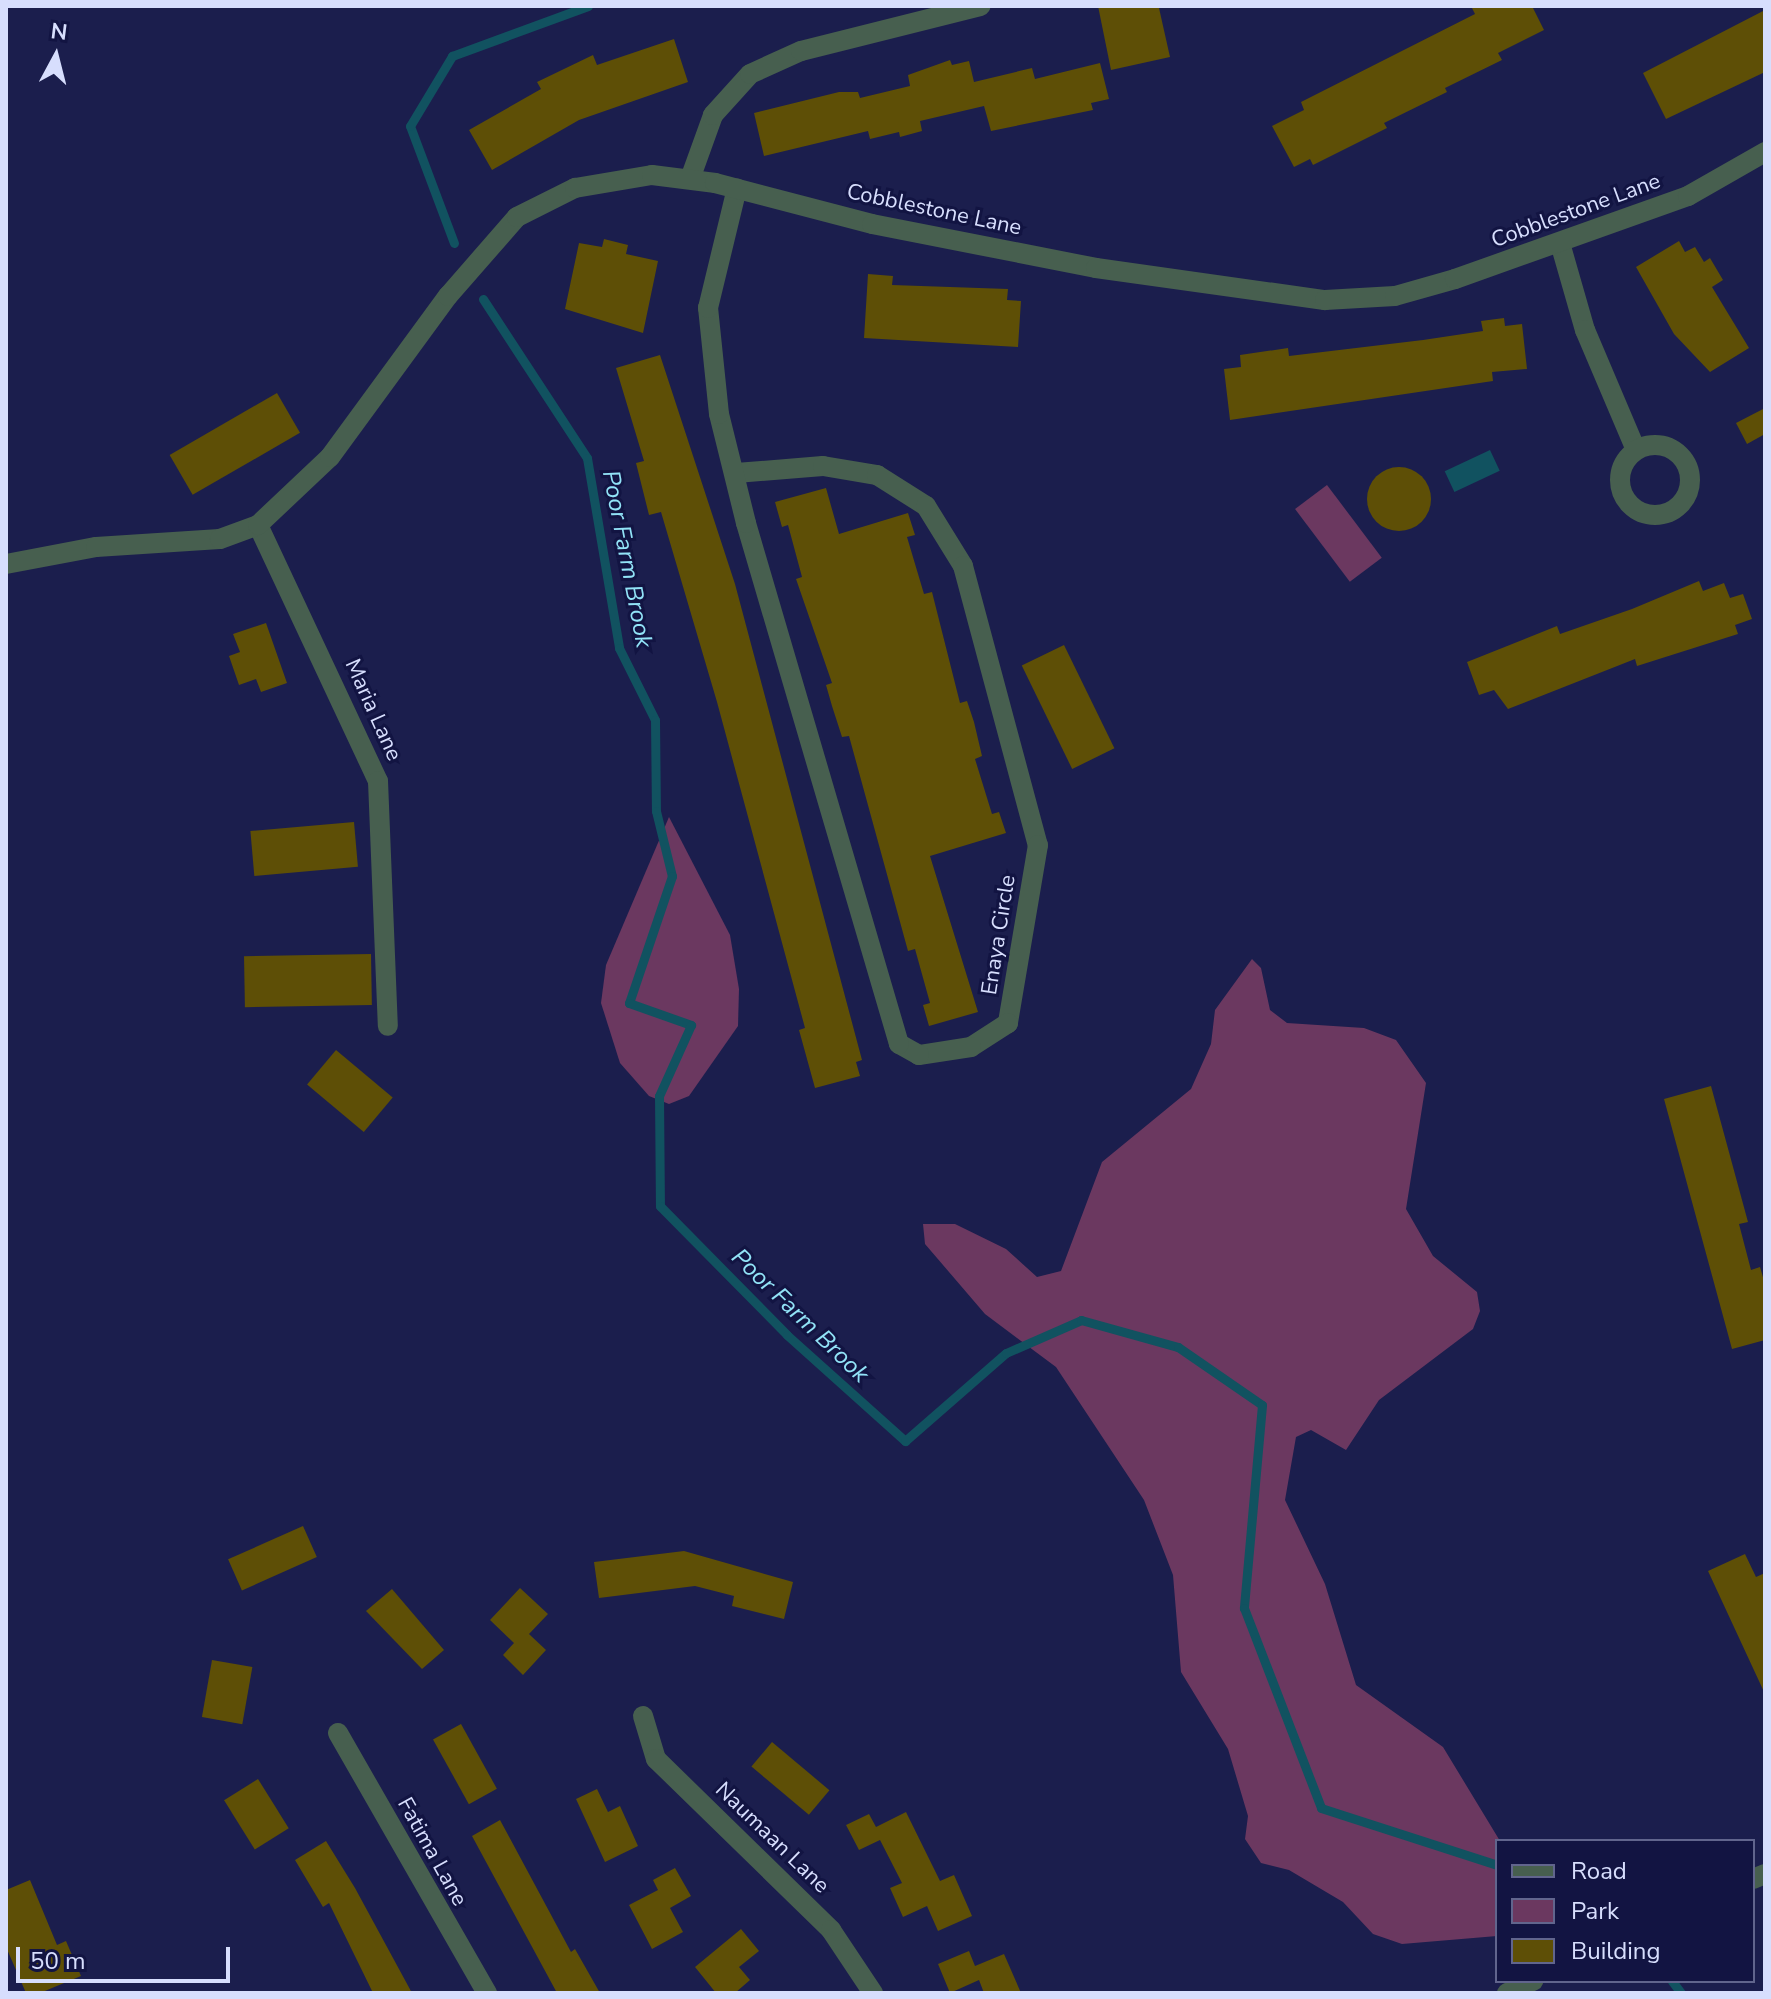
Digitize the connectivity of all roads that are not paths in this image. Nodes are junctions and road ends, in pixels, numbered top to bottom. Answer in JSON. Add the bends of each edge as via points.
{"nodes":[{"id":1,"x":980,"y":6,"type":"edge"},
{"id":2,"x":1765,"y":152,"type":"edge"},
{"id":3,"x":690,"y":179,"type":"junction"},
{"id":4,"x":737,"y":188,"type":"junction"},
{"id":5,"x":1560,"y":243,"type":"junction"},
{"id":6,"x":1636,"y":450,"type":"dead end"},
{"id":7,"x":736,"y":473,"type":"junction"},
{"id":8,"x":258,"y":525,"type":"junction"},
{"id":9,"x":6,"y":564,"type":"edge"},
{"id":10,"x":388,"y":1026,"type":"dead end"},
{"id":11,"x":643,"y":1716,"type":"dead end"},
{"id":12,"x":338,"y":1733,"type":"dead end"},
{"id":13,"x":1529,"y":1983,"type":"edge"},
{"id":14,"x":487,"y":1993,"type":"edge"},
{"id":15,"x":873,"y":1993,"type":"edge"},
{"id":16,"x":1507,"y":1993,"type":"edge"}],
"edges":[{"from":1,"to":3,"type":"street","via":[[801,51],[750,74],[713,115]]},
{"from":2,"to":5,"type":"street","name":"Cobblestone Lane","via":[[1688,196]]},
{"from":3,"to":4,"type":"street","name":"Cobblestone Lane"},
{"from":3,"to":8,"type":"street","name":"Cobblestone Lane","via":[[652,175],[575,188],[517,217],[448,296],[330,457]]},
{"from":4,"to":5,"type":"street","name":"Cobblestone Lane","via":[[872,224],[1096,268],[1325,300],[1395,296]]},
{"from":4,"to":7,"type":"street","name":"Enaya Circle","via":[[708,308],[719,414]]},
{"from":5,"to":6,"type":"street","via":[[1585,330]]},
{"from":7,"to":7,"type":"street","name":"Enaya Circle","via":[[746,523],[899,1044],[919,1055],[971,1047],[1008,1023],[1038,845],[963,566],[926,506],[877,475],[823,466]]},
{"from":8,"to":9,"type":"street","name":"Cobblestone Lane","via":[[220,539],[96,547]]},
{"from":8,"to":10,"type":"street","name":"Maria Lane","via":[[378,781]]},
{"from":11,"to":15,"type":"street","name":"Naumaan Lane","via":[[656,1759],[831,1930]]},
{"from":12,"to":14,"type":"street","name":"Fatima Lane"},
{"from":13,"to":16,"type":"street"}]}
